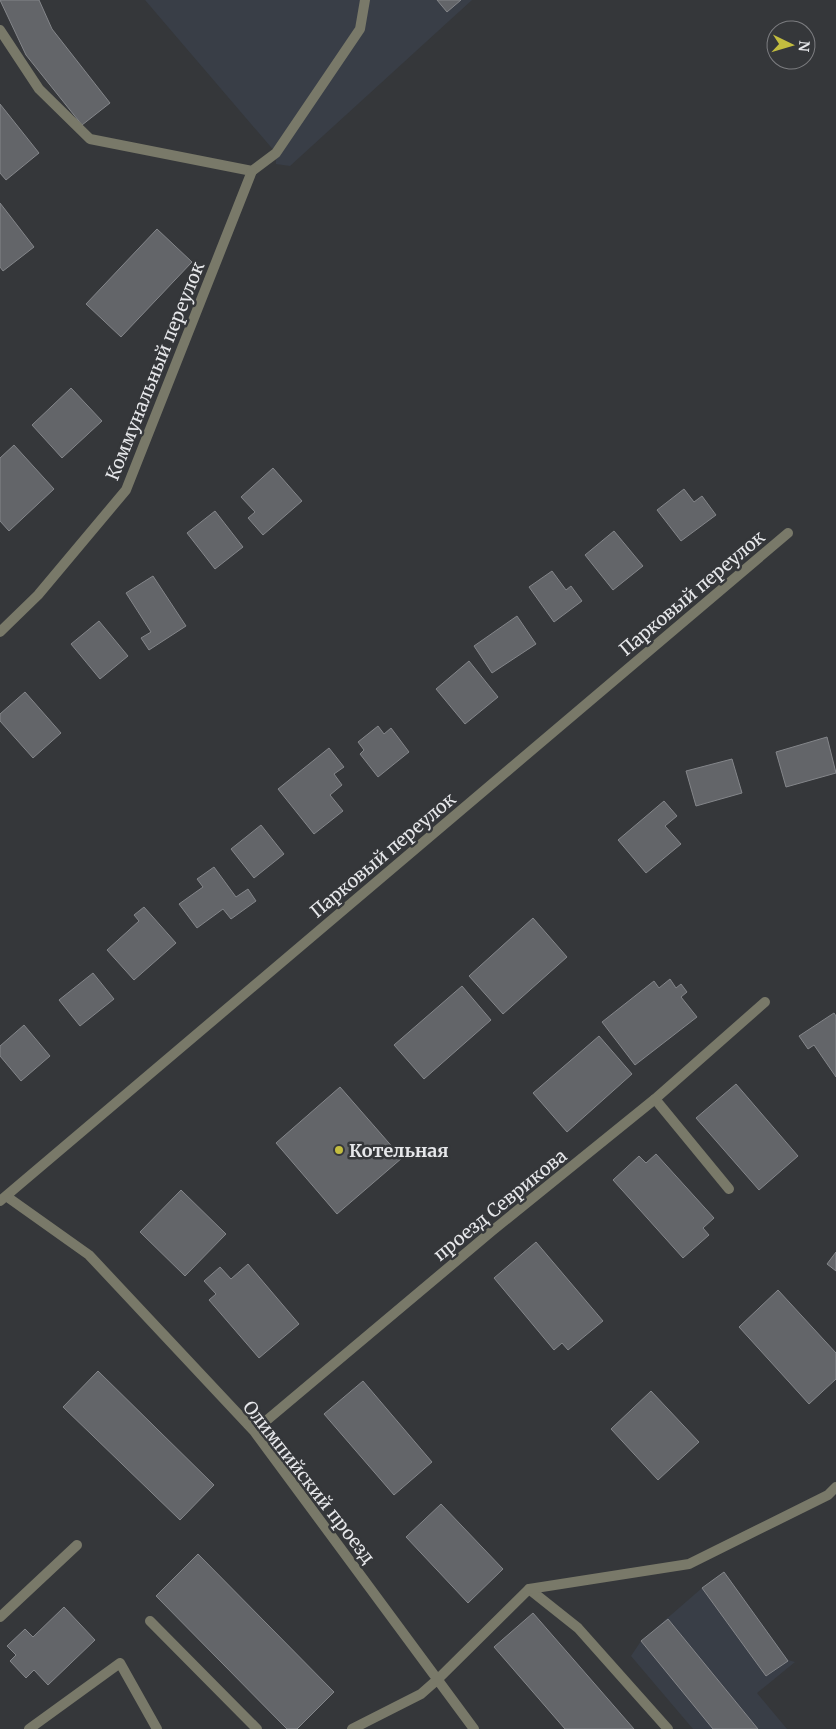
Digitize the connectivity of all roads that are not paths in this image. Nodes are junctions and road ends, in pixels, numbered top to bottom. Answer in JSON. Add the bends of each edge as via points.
{"nodes":[{"id":1,"x":365,"y":0,"type":"edge"},
{"id":2,"x":0,"y":30,"type":"edge"},
{"id":3,"x":252,"y":171,"type":"junction"},
{"id":4,"x":788,"y":533,"type":"dead end"},
{"id":5,"x":0,"y":632,"type":"edge"},
{"id":6,"x":765,"y":1002,"type":"dead end"},
{"id":7,"x":655,"y":1099,"type":"junction"},
{"id":8,"x":729,"y":1190,"type":"dead end"},
{"id":9,"x":3,"y":1198,"type":"edge"},
{"id":10,"x":254,"y":1431,"type":"junction"},
{"id":11,"x":836,"y":1486,"type":"edge"},
{"id":12,"x":77,"y":1545,"type":"dead end"},
{"id":13,"x":529,"y":1589,"type":"junction"},
{"id":14,"x":0,"y":1617,"type":"edge"},
{"id":15,"x":150,"y":1621,"type":"dead end"},
{"id":16,"x":438,"y":1679,"type":"junction"},
{"id":17,"x":29,"y":1729,"type":"edge"},
{"id":18,"x":157,"y":1729,"type":"edge"},
{"id":19,"x":257,"y":1729,"type":"edge"},
{"id":20,"x":352,"y":1729,"type":"edge"},
{"id":21,"x":474,"y":1729,"type":"edge"},
{"id":22,"x":668,"y":1729,"type":"edge"}],
"edges":[{"from":1,"to":3,"type":"street","via":[[360,29],[276,153]]},
{"from":2,"to":3,"type":"street","via":[[39,89],[90,139]]},
{"from":3,"to":5,"type":"street","name":"Коммунальный переулок","via":[[126,490],[38,595]]},
{"from":4,"to":9,"type":"street","name":"Парковый переулок"},
{"from":6,"to":7,"type":"street","name":"проезд Севрикова"},
{"from":7,"to":8,"type":"street"},
{"from":7,"to":10,"type":"street","name":"проезд Севрикова"},
{"from":9,"to":10,"type":"street","name":"Олимпийский проезд","via":[[88,1255]]},
{"from":10,"to":16,"type":"street","name":"Олимпийский проезд"},
{"from":11,"to":13,"type":"street","via":[[828,1495],[689,1564]]},
{"from":12,"to":14,"type":"street"},
{"from":13,"to":16,"type":"street"},
{"from":13,"to":22,"type":"street","via":[[578,1628]]},
{"from":15,"to":19,"type":"street"},
{"from":16,"to":20,"type":"street","via":[[421,1694]]},
{"from":16,"to":21,"type":"street","name":"Олимпийский проезд"},
{"from":17,"to":18,"type":"street","via":[[120,1662]]}]}
